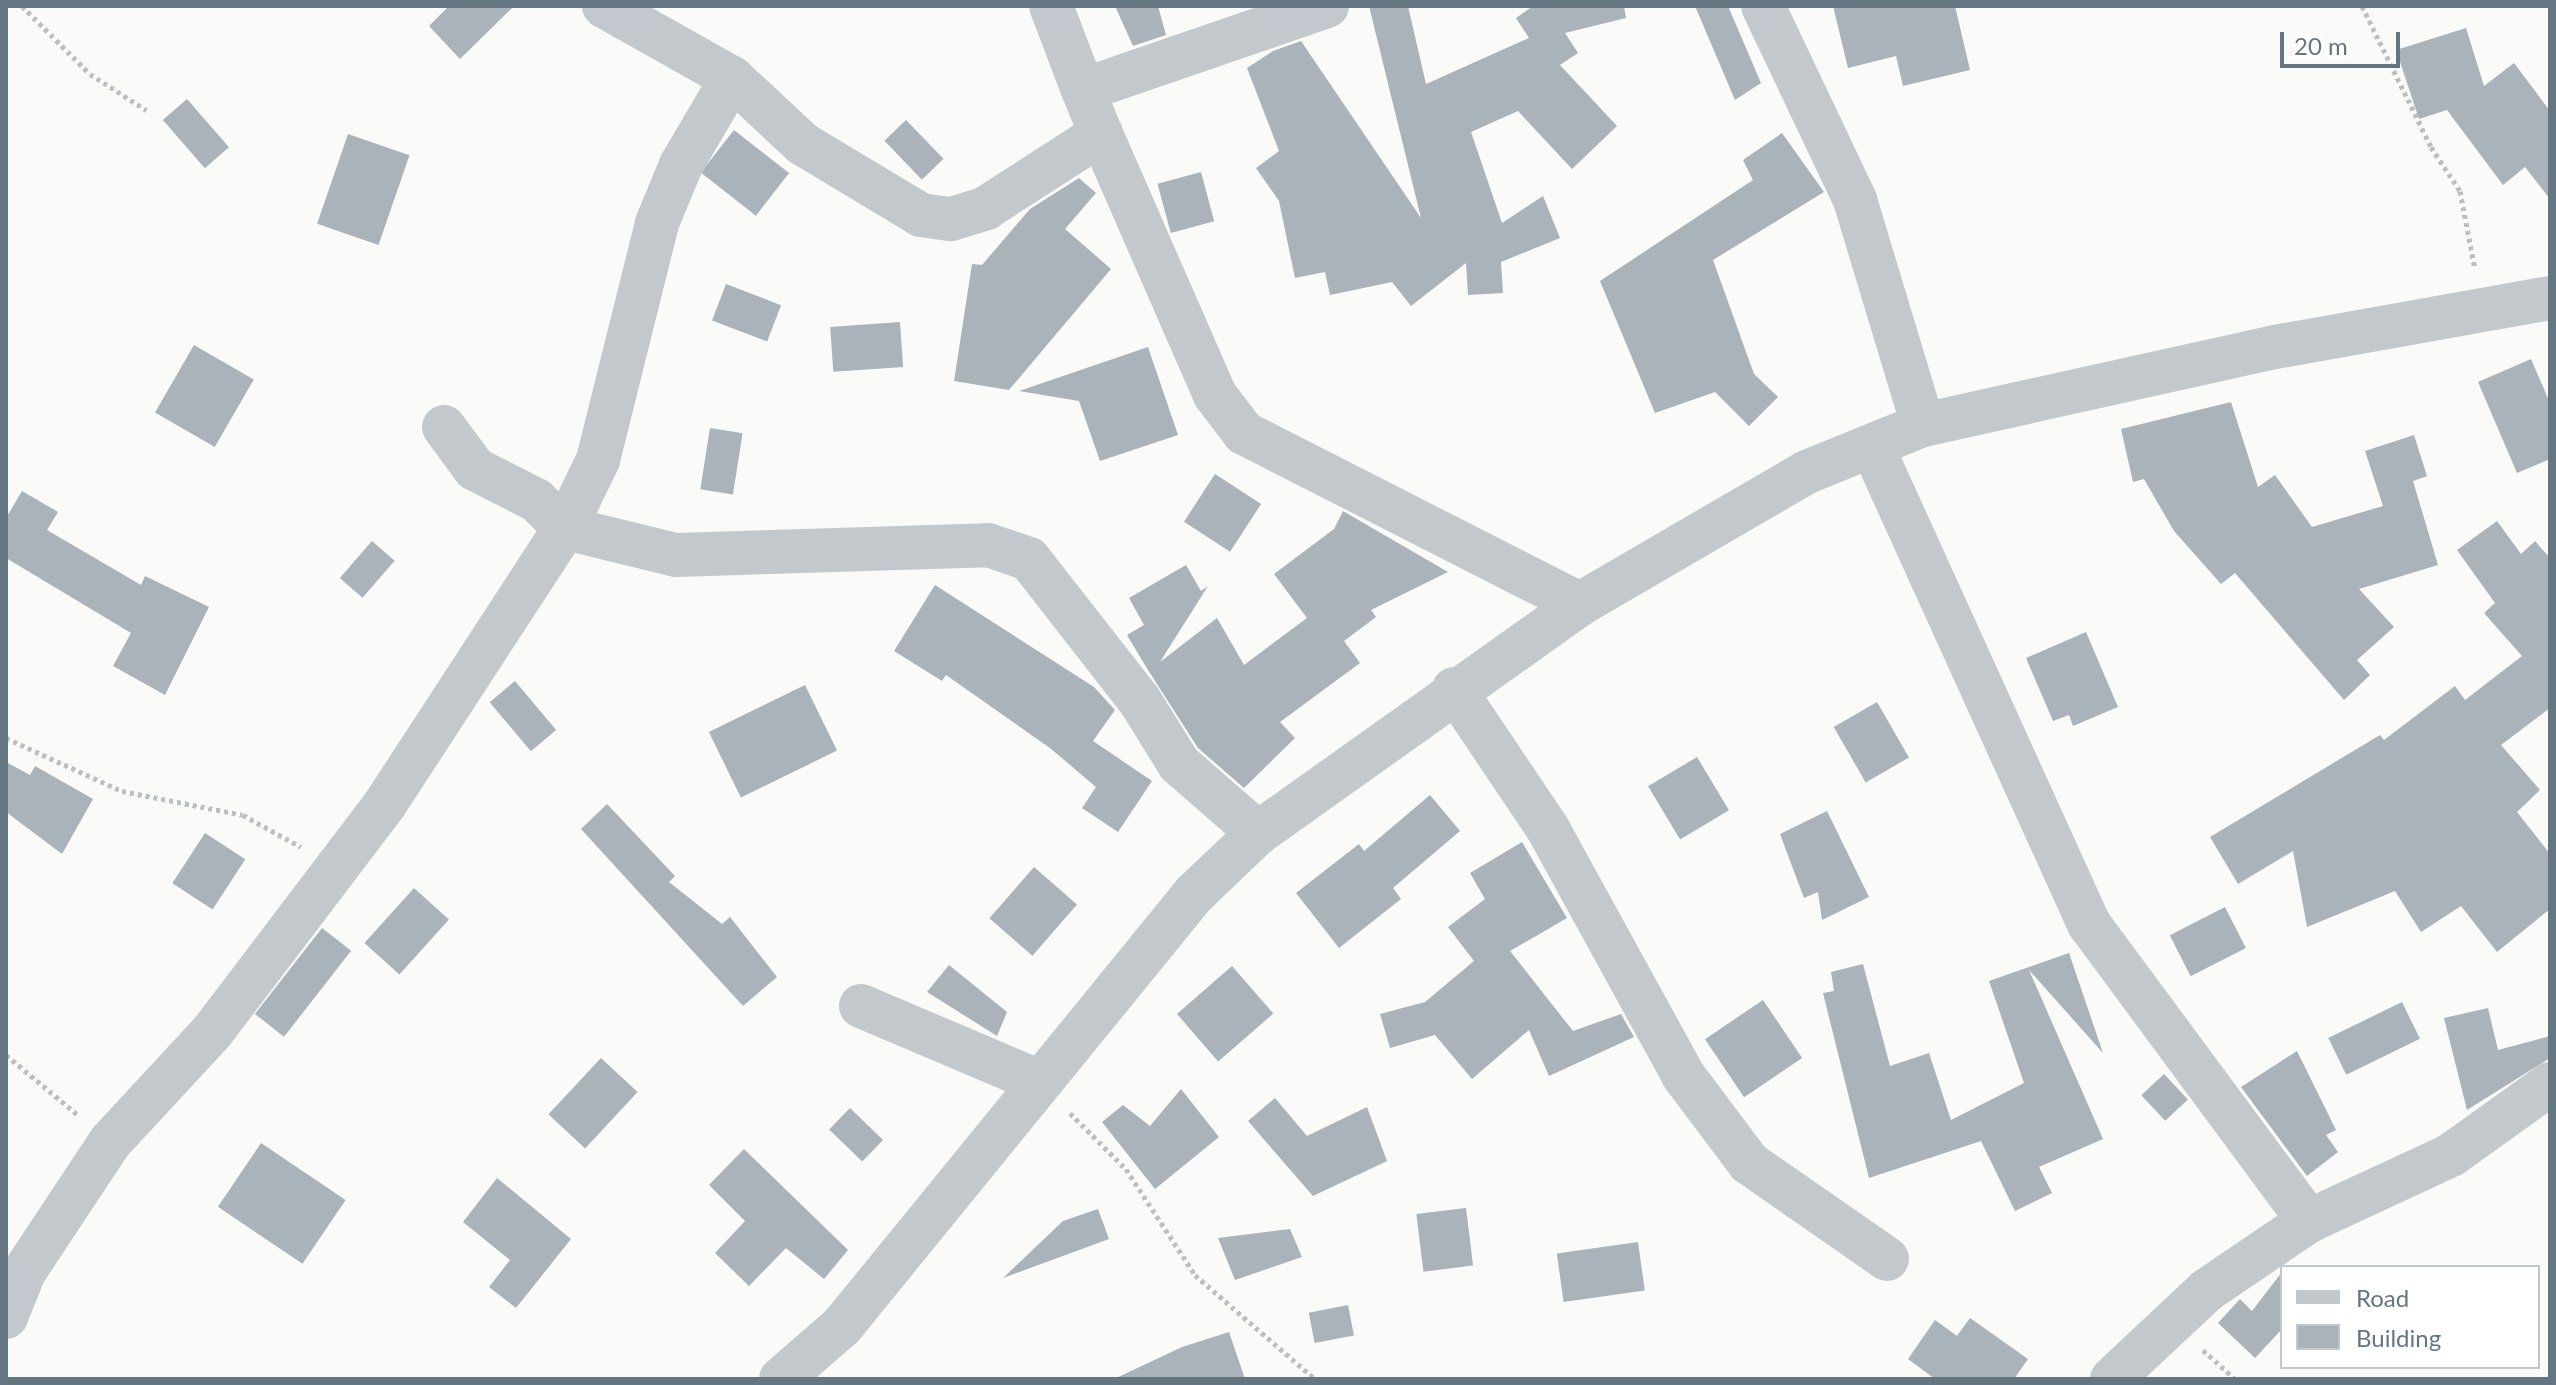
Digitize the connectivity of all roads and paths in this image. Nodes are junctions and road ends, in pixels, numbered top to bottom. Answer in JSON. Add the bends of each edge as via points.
{"nodes":[{"id":1,"x":22,"y":6,"type":"edge"},
{"id":2,"x":604,"y":6,"type":"edge"},
{"id":3,"x":1051,"y":6,"type":"edge"},
{"id":4,"x":1327,"y":6,"type":"edge"},
{"id":5,"x":1763,"y":6,"type":"edge"},
{"id":6,"x":2362,"y":6,"type":"edge"},
{"id":7,"x":732,"y":78,"type":"junction"},
{"id":8,"x":1083,"y":90,"type":"junction"},
{"id":9,"x":146,"y":110,"type":"dead end"},
{"id":10,"x":1101,"y":134,"type":"junction"},
{"id":11,"x":2550,"y":298,"type":"edge"},
{"id":12,"x":2479,"y":311,"type":"junction"},
{"id":13,"x":1923,"y":425,"type":"junction"},
{"id":14,"x":444,"y":427,"type":"dead end"},
{"id":15,"x":1872,"y":446,"type":"junction"},
{"id":16,"x":565,"y":528,"type":"junction"},
{"id":17,"x":1580,"y":604,"type":"junction"},
{"id":18,"x":1454,"y":689,"type":"junction"},
{"id":19,"x":6,"y":738,"type":"edge"},
{"id":20,"x":1258,"y":833,"type":"junction"},
{"id":21,"x":337,"y":867,"type":"junction"},
{"id":22,"x":861,"y":1006,"type":"dead end"},
{"id":23,"x":6,"y":1055,"type":"edge"},
{"id":24,"x":1038,"y":1081,"type":"junction"},
{"id":25,"x":2550,"y":1085,"type":"edge"},
{"id":26,"x":110,"y":1142,"type":"junction"},
{"id":27,"x":2309,"y":1221,"type":"junction"},
{"id":28,"x":1887,"y":1259,"type":"dead end"},
{"id":29,"x":6,"y":1317,"type":"edge"},
{"id":30,"x":781,"y":1379,"type":"edge"},
{"id":31,"x":1315,"y":1379,"type":"edge"},
{"id":32,"x":2112,"y":1379,"type":"edge"}],
"edges":[{"from":1,"to":9,"type":"path","via":[[90,74]]},
{"from":2,"to":7,"type":"street"},
{"from":3,"to":8,"type":"street"},
{"from":4,"to":8,"type":"street"},
{"from":5,"to":13,"type":"street","via":[[1855,200]]},
{"from":6,"to":12,"type":"path","via":[[2470,216]]},
{"from":7,"to":10,"type":"street","via":[[803,144],[921,215],[951,219],[986,208]]},
{"from":7,"to":16,"type":"street","via":[[681,165],[657,223],[598,460]]},
{"from":8,"to":10,"type":"street"},
{"from":10,"to":17,"type":"street","via":[[1215,395],[1235,425],[1284,459]]},
{"from":11,"to":12,"type":"street"},
{"from":12,"to":13,"type":"street","via":[[2275,347]]},
{"from":13,"to":15,"type":"street"},
{"from":14,"to":16,"type":"street","via":[[475,469],[536,500]]},
{"from":15,"to":17,"type":"street","via":[[1807,472]]},
{"from":15,"to":27,"type":"street","via":[[2089,924]]},
{"from":16,"to":20,"type":"street","via":[[676,555],[988,545],[1029,559],[1140,701],[1179,764]]},
{"from":16,"to":21,"type":"street"},
{"from":17,"to":18,"type":"street"},
{"from":18,"to":20,"type":"street"},
{"from":18,"to":28,"type":"street","via":[[1548,829],[1683,1075],[1749,1163]]},
{"from":19,"to":21,"type":"path","via":[[122,791],[243,815]]},
{"from":20,"to":24,"type":"street","via":[[1194,894]]},
{"from":21,"to":26,"type":"street","via":[[212,1032]]},
{"from":22,"to":24,"type":"street"},
{"from":23,"to":26,"type":"path"},
{"from":24,"to":30,"type":"street","via":[[842,1326]]},
{"from":24,"to":31,"type":"path","via":[[1126,1169],[1195,1275]]},
{"from":25,"to":27,"type":"street","via":[[2451,1155]]},
{"from":26,"to":29,"type":"street","via":[[24,1272]]},
{"from":27,"to":32,"type":"street","via":[[2169,1319]]}]}
